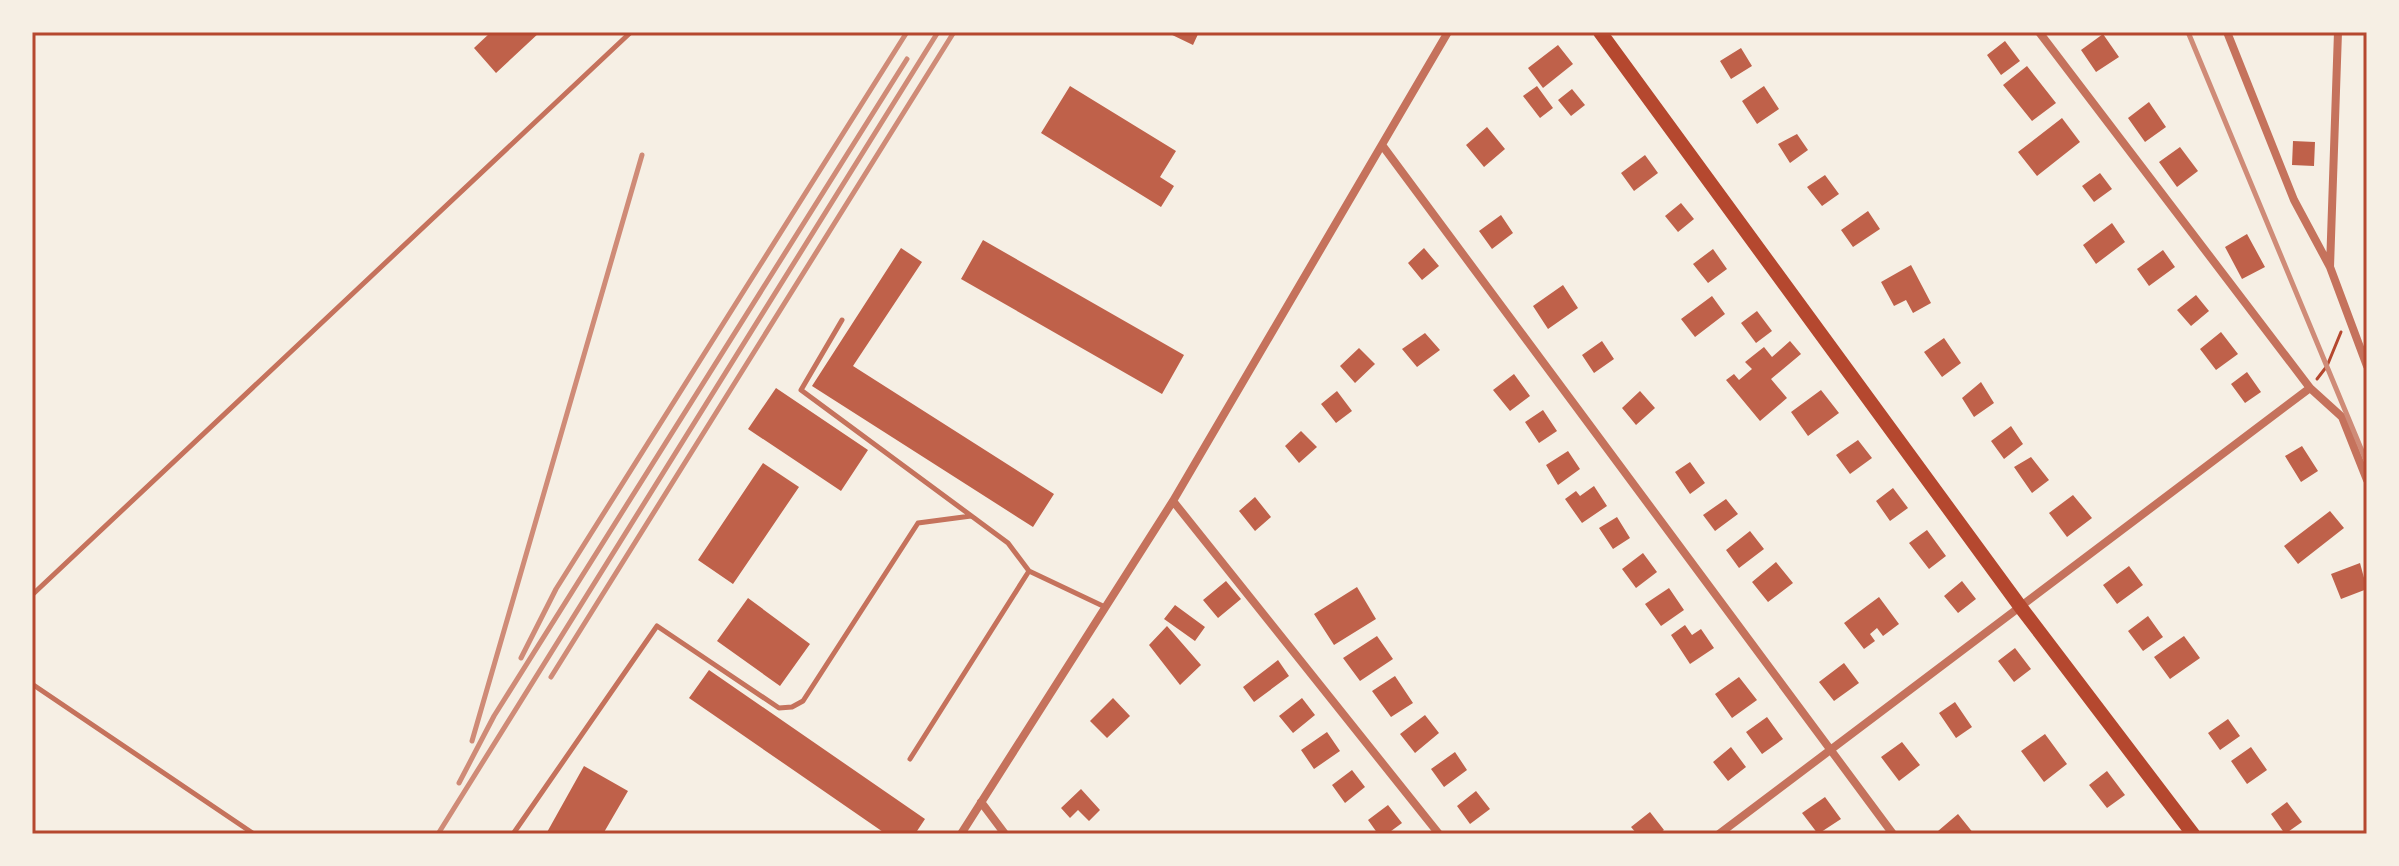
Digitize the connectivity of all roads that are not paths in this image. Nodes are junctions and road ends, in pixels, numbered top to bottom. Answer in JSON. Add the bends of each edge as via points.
{"nodes":[{"id":1,"x":631,"y":32,"type":"edge"},
{"id":2,"x":1448,"y":32,"type":"edge"},
{"id":3,"x":1600,"y":32,"type":"edge"},
{"id":4,"x":2039,"y":32,"type":"edge"},
{"id":5,"x":2227,"y":32,"type":"edge"},
{"id":6,"x":2338,"y":32,"type":"edge"},
{"id":7,"x":1382,"y":145,"type":"junction"},
{"id":8,"x":2330,"y":267,"type":"junction"},
{"id":9,"x":842,"y":320,"type":"dead end"},
{"id":10,"x":2367,"y":366,"type":"edge"},
{"id":11,"x":2310,"y":388,"type":"junction"},
{"id":12,"x":2367,"y":480,"type":"edge"},
{"id":13,"x":1173,"y":501,"type":"junction"},
{"id":14,"x":971,"y":516,"type":"junction"},
{"id":15,"x":1029,"y":571,"type":"junction"},
{"id":16,"x":32,"y":595,"type":"edge"},
{"id":17,"x":1105,"y":607,"type":"junction"},
{"id":18,"x":2022,"y":609,"type":"junction"},
{"id":19,"x":32,"y":684,"type":"edge"},
{"id":20,"x":1831,"y":751,"type":"junction"},
{"id":21,"x":910,"y":759,"type":"dead end"},
{"id":22,"x":981,"y":802,"type":"junction"},
{"id":23,"x":254,"y":834,"type":"edge"},
{"id":24,"x":513,"y":834,"type":"edge"},
{"id":25,"x":961,"y":834,"type":"edge"},
{"id":26,"x":1005,"y":834,"type":"edge"},
{"id":27,"x":1439,"y":834,"type":"edge"},
{"id":28,"x":1719,"y":834,"type":"edge"},
{"id":29,"x":1893,"y":834,"type":"edge"},
{"id":30,"x":2193,"y":834,"type":"edge"}],
"edges":[{"from":1,"to":16,"type":"lane"},
{"from":2,"to":7,"type":"street"},
{"from":3,"to":18,"type":"main road"},
{"from":4,"to":11,"type":"street"},
{"from":5,"to":8,"type":"street","via":[[2294,200]]},
{"from":6,"to":8,"type":"street"},
{"from":7,"to":13,"type":"street"},
{"from":7,"to":20,"type":"street"},
{"from":8,"to":10,"type":"street"},
{"from":9,"to":14,"type":"lane","via":[[801,390]]},
{"from":11,"to":12,"type":"street","via":[[2342,417]]},
{"from":11,"to":18,"type":"street"},
{"from":13,"to":17,"type":"street"},
{"from":13,"to":27,"type":"street"},
{"from":14,"to":15,"type":"lane","via":[[1008,543]]},
{"from":14,"to":24,"type":"lane","via":[[918,523],[803,701],[792,707],[779,708],[657,626]]},
{"from":15,"to":17,"type":"lane"},
{"from":15,"to":21,"type":"lane"},
{"from":17,"to":22,"type":"street"},
{"from":18,"to":20,"type":"street"},
{"from":18,"to":30,"type":"main road"},
{"from":19,"to":23,"type":"lane"},
{"from":20,"to":28,"type":"street"},
{"from":20,"to":29,"type":"street"},
{"from":22,"to":25,"type":"street"},
{"from":22,"to":26,"type":"street"}]}
